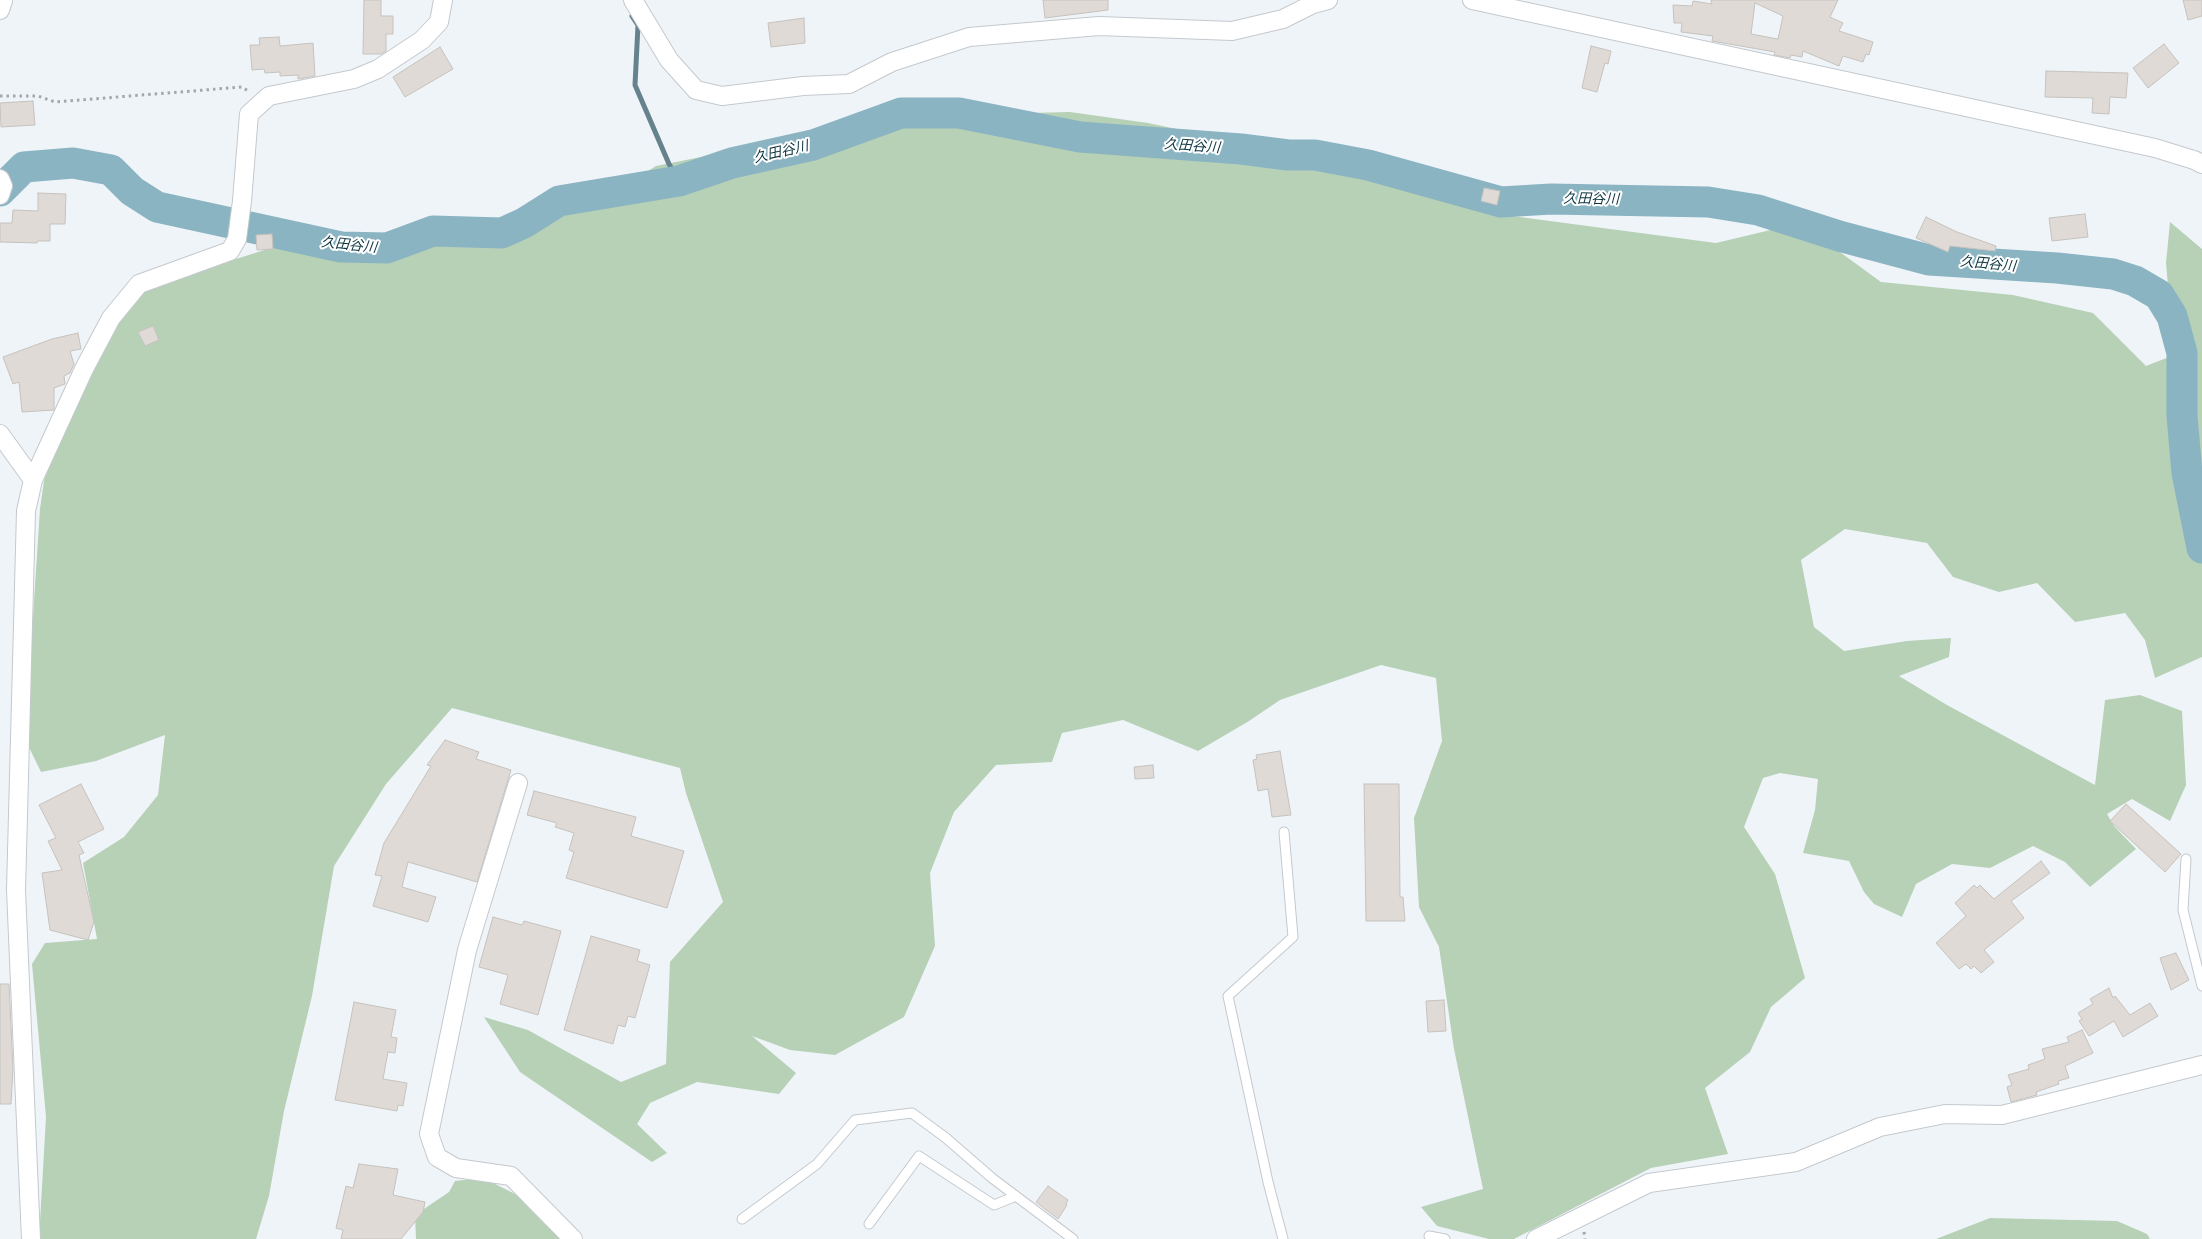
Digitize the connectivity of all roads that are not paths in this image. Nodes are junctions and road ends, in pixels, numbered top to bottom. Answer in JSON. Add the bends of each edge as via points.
{"nodes":[{"id":1,"x":1,"y":0,"type":"edge"},
{"id":2,"x":443,"y":0,"type":"edge"},
{"id":3,"x":633,"y":0,"type":"edge"},
{"id":4,"x":1472,"y":0,"type":"edge"},
{"id":5,"x":1314,"y":1,"type":"edge"},
{"id":6,"x":0,"y":10,"type":"edge"},
{"id":7,"x":2202,"y":164,"type":"edge"},
{"id":8,"x":0,"y":179,"type":"edge"},
{"id":9,"x":0,"y":195,"type":"edge"},
{"id":10,"x":0,"y":434,"type":"edge"},
{"id":11,"x":33,"y":480,"type":"junction"},
{"id":12,"x":518,"y":782,"type":"dead end"},
{"id":13,"x":1284,"y":832,"type":"dead end"},
{"id":14,"x":2186,"y":860,"type":"dead end"},
{"id":15,"x":2202,"y":986,"type":"edge"},
{"id":16,"x":2202,"y":1065,"type":"edge"},
{"id":17,"x":1016,"y":1196,"type":"junction"},
{"id":18,"x":742,"y":1219,"type":"dead end"},
{"id":19,"x":869,"y":1224,"type":"dead end"},
{"id":20,"x":1429,"y":1236,"type":"dead end"},
{"id":21,"x":31,"y":1239,"type":"edge"},
{"id":22,"x":573,"y":1239,"type":"edge"},
{"id":23,"x":1073,"y":1239,"type":"edge"},
{"id":24,"x":1283,"y":1239,"type":"edge"},
{"id":25,"x":1444,"y":1239,"type":"edge"},
{"id":26,"x":1536,"y":1239,"type":"edge"}],
"edges":[{"from":1,"to":6,"type":"street"},
{"from":2,"to":11,"type":"street","via":[[439,22],[422,40],[378,69],[354,79],[269,96],[248,114],[242,201],[237,239],[230,251],[139,284],[110,318]]},
{"from":3,"to":5,"type":"street","via":[[669,60],[696,90],[722,96],[850,84],[892,62],[969,37],[1099,26],[1232,31],[1283,19]]},
{"from":4,"to":7,"type":"street","via":[[2155,148]]},
{"from":8,"to":9,"type":"street","via":[[3,186]]},
{"from":10,"to":11,"type":"street"},
{"from":11,"to":21,"type":"street","via":[[26,511],[16,890]]},
{"from":12,"to":22,"type":"street","via":[[467,950],[429,1134],[437,1157],[456,1168],[511,1176]]},
{"from":13,"to":24,"type":"lane","via":[[1294,937],[1228,996]]},
{"from":14,"to":15,"type":"lane","via":[[2183,910]]},
{"from":16,"to":26,"type":"street","via":[[2002,1115],[1945,1114],[1880,1127],[1796,1162],[1649,1183]]},
{"from":17,"to":18,"type":"lane","via":[[912,1113],[855,1120],[817,1164]]},
{"from":17,"to":19,"type":"lane","via":[[994,1205],[919,1156]]},
{"from":17,"to":23,"type":"lane"},
{"from":20,"to":25,"type":"lane"}]}
